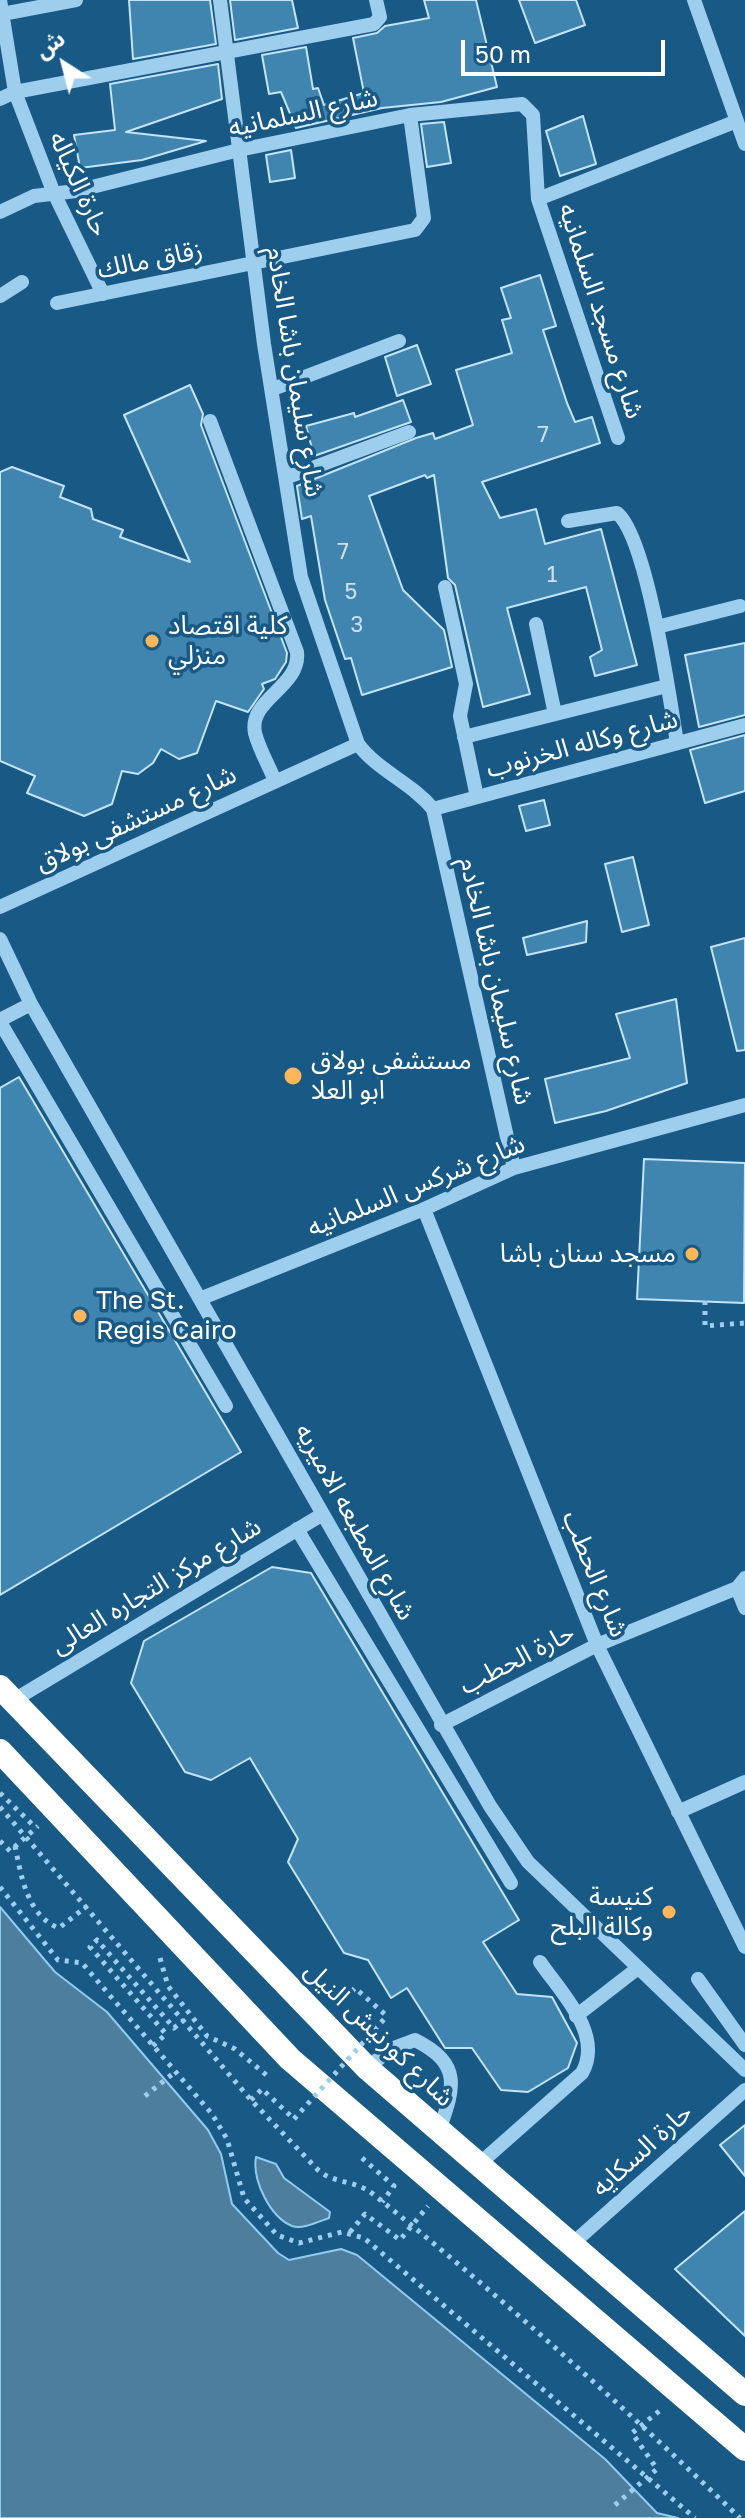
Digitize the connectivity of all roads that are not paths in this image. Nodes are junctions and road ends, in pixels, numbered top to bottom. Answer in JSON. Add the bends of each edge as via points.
{"nodes":[{"id":1,"x":76,"y":0,"type":"edge"},
{"id":2,"x":220,"y":0,"type":"edge"},
{"id":3,"x":376,"y":0,"type":"edge"},
{"id":4,"x":694,"y":0,"type":"edge"},
{"id":5,"x":1,"y":7,"type":"edge"},
{"id":6,"x":227,"y":50,"type":"junction"},
{"id":7,"x":15,"y":92,"type":"junction"},
{"id":8,"x":0,"y":99,"type":"edge"},
{"id":9,"x":410,"y":115,"type":"junction"},
{"id":10,"x":737,"y":121,"type":"junction"},
{"id":11,"x":744,"y":138,"type":"edge"},
{"id":12,"x":239,"y":150,"type":"junction"},
{"id":13,"x":53,"y":191,"type":"junction"},
{"id":14,"x":538,"y":199,"type":"junction"},
{"id":15,"x":0,"y":212,"type":"edge"},
{"id":16,"x":253,"y":264,"type":"junction"},
{"id":17,"x":22,"y":282,"type":"dead end"},
{"id":18,"x":103,"y":294,"type":"junction"},
{"id":19,"x":0,"y":296,"type":"edge"},
{"id":20,"x":57,"y":303,"type":"dead end"},
{"id":21,"x":399,"y":341,"type":"dead end"},
{"id":22,"x":273,"y":389,"type":"junction"},
{"id":23,"x":210,"y":421,"type":"dead end"},
{"id":24,"x":409,"y":432,"type":"dead end"},
{"id":25,"x":618,"y":438,"type":"dead end"},
{"id":26,"x":288,"y":477,"type":"junction"},
{"id":27,"x":568,"y":521,"type":"dead end"},
{"id":28,"x":445,"y":587,"type":"dead end"},
{"id":29,"x":740,"y":606,"type":"dead end"},
{"id":30,"x":536,"y":624,"type":"dead end"},
{"id":31,"x":657,"y":627,"type":"junction"},
{"id":32,"x":325,"y":651,"type":"junction"},
{"id":33,"x":298,"y":662,"type":"junction"},
{"id":34,"x":667,"y":686,"type":"junction"},
{"id":35,"x":555,"y":714,"type":"junction"},
{"id":36,"x":745,"y":725,"type":"edge"},
{"id":37,"x":464,"y":737,"type":"junction"},
{"id":38,"x":677,"y":743,"type":"junction"},
{"id":39,"x":358,"y":744,"type":"junction"},
{"id":40,"x":275,"y":781,"type":"junction"},
{"id":41,"x":477,"y":797,"type":"junction"},
{"id":42,"x":433,"y":809,"type":"junction"},
{"id":43,"x":0,"y":907,"type":"edge"},
{"id":44,"x":0,"y":939,"type":"edge"},
{"id":45,"x":4,"y":954,"type":"edge"},
{"id":46,"x":31,"y":1004,"type":"junction"},
{"id":47,"x":0,"y":1021,"type":"edge"},
{"id":48,"x":745,"y":1105,"type":"edge"},
{"id":49,"x":514,"y":1168,"type":"junction"},
{"id":50,"x":424,"y":1209,"type":"junction"},
{"id":51,"x":202,"y":1298,"type":"junction"},
{"id":52,"x":226,"y":1406,"type":"dead end"},
{"id":53,"x":323,"y":1514,"type":"junction"},
{"id":54,"x":297,"y":1529,"type":"junction"},
{"id":55,"x":741,"y":1583,"type":"edge"},
{"id":56,"x":745,"y":1608,"type":"edge"},
{"id":57,"x":597,"y":1645,"type":"junction"},
{"id":58,"x":7,"y":1693,"type":"edge"},
{"id":59,"x":441,"y":1725,"type":"junction"},
{"id":60,"x":0,"y":1751,"type":"edge"},
{"id":61,"x":745,"y":1782,"type":"edge"},
{"id":62,"x":678,"y":1812,"type":"junction"},
{"id":63,"x":511,"y":1883,"type":"dead end"},
{"id":64,"x":745,"y":1947,"type":"edge"},
{"id":65,"x":540,"y":1962,"type":"dead end"},
{"id":66,"x":638,"y":1968,"type":"junction"},
{"id":67,"x":698,"y":1979,"type":"dead end"},
{"id":68,"x":576,"y":2016,"type":"junction"},
{"id":69,"x":745,"y":2045,"type":"edge"},
{"id":70,"x":367,"y":2068,"type":"junction"},
{"id":71,"x":745,"y":2070,"type":"edge"},
{"id":72,"x":745,"y":2090,"type":"edge"},
{"id":73,"x":439,"y":2131,"type":"junction"},
{"id":74,"x":478,"y":2165,"type":"junction"},
{"id":75,"x":571,"y":2245,"type":"junction"},
{"id":76,"x":745,"y":2394,"type":"edge"},
{"id":77,"x":745,"y":2449,"type":"edge"}],
"edges":[{"from":1,"to":5,"type":"street"},
{"from":2,"to":6,"type":"street","name":"شارع سليمان باشا الخادم"},
{"from":3,"to":6,"type":"street","via":[[380,17],[374,24]]},
{"from":4,"to":10,"type":"street"},
{"from":5,"to":7,"type":"street","name":"حارة الكياله"},
{"from":6,"to":7,"type":"street"},
{"from":6,"to":12,"type":"street","name":"شارع سليمان باشا الخادم"},
{"from":7,"to":8,"type":"street"},
{"from":7,"to":13,"type":"street","name":"حارة الكياله"},
{"from":9,"to":12,"type":"street","name":"شارع السلمانيه"},
{"from":9,"to":14,"type":"street","name":"شارع السلمانيه","via":[[511,103],[528,107],[533,115]]},
{"from":9,"to":16,"type":"street","name":"زقاق مالك","via":[[421,225]]},
{"from":10,"to":11,"type":"street"},
{"from":10,"to":14,"type":"street"},
{"from":12,"to":13,"type":"street","name":"شارع السلمانيه","via":[[76,191]]},
{"from":12,"to":16,"type":"street","name":"شارع سليمان باشا الخادم"},
{"from":13,"to":15,"type":"street","name":"شارع السلمانيه"},
{"from":13,"to":18,"type":"street","name":"حارة الكياله"},
{"from":14,"to":25,"type":"street","name":"شارع مسجد السلمانيه"},
{"from":16,"to":18,"type":"street","name":"زقاق مالك"},
{"from":16,"to":22,"type":"street","name":"شارع سليمان باشا الخادم"},
{"from":17,"to":19,"type":"street"},
{"from":18,"to":20,"type":"street","name":"زقاق مالك"},
{"from":21,"to":22,"type":"street"},
{"from":22,"to":26,"type":"street","name":"شارع سليمان باشا الخادم"},
{"from":23,"to":33,"type":"street"},
{"from":24,"to":26,"type":"street"},
{"from":26,"to":32,"type":"street","name":"شارع سليمان باشا الخادم","via":[[301,577]]},
{"from":27,"to":31,"type":"street","via":[[608,512],[623,518]]},
{"from":28,"to":37,"type":"street","via":[[466,684],[460,709]]},
{"from":29,"to":31,"type":"street"},
{"from":30,"to":35,"type":"street"},
{"from":31,"to":34,"type":"street"},
{"from":32,"to":33,"type":"street"},
{"from":32,"to":39,"type":"street","name":"شارع سليمان باشا الخادم"},
{"from":33,"to":40,"type":"street","via":[[256,717],[255,731]]},
{"from":34,"to":35,"type":"street"},
{"from":34,"to":38,"type":"street"},
{"from":35,"to":37,"type":"street"},
{"from":36,"to":38,"type":"street","name":"شارع وكاله الخرنوب"},
{"from":37,"to":41,"type":"street"},
{"from":38,"to":41,"type":"street","name":"شارع وكاله الخرنوب"},
{"from":39,"to":40,"type":"street","name":"شارع مستشفى بولاق"},
{"from":39,"to":42,"type":"street","name":"شارع سليمان باشا الخادم"},
{"from":40,"to":43,"type":"street","name":"شارع مستشفى بولاق"},
{"from":41,"to":42,"type":"street","name":"شارع وكاله الخرنوب"},
{"from":42,"to":49,"type":"street","name":"شارع سليمان باشا الخادم"},
{"from":44,"to":45,"type":"street","name":"شارع المطبعه الاميريه"},
{"from":45,"to":46,"type":"street","name":"شارع المطبعه الاميريه"},
{"from":46,"to":47,"type":"street"},
{"from":46,"to":51,"type":"street","name":"شارع المطبعه الاميريه"},
{"from":47,"to":52,"type":"street"},
{"from":48,"to":49,"type":"street","name":"شارع شركس السلمانيه"},
{"from":49,"to":50,"type":"street","name":"شارع شركس السلمانيه"},
{"from":50,"to":51,"type":"street","name":"شارع شركس السلمانيه"},
{"from":50,"to":57,"type":"street","name":"شارع الحطب"},
{"from":51,"to":53,"type":"street","name":"شارع المطبعه الاميريه"},
{"from":53,"to":54,"type":"street","name":"شارع مركز التجاره العالى"},
{"from":53,"to":59,"type":"street","name":"شارع المطبعه الاميريه"},
{"from":54,"to":58,"type":"street","name":"شارع مركز التجاره العالى"},
{"from":54,"to":63,"type":"street"},
{"from":55,"to":56,"type":"street"},
{"from":55,"to":57,"type":"street","name":"حارة الحطب"},
{"from":57,"to":59,"type":"street","name":"حارة الحطب"},
{"from":57,"to":62,"type":"street","name":"شارع الحطب"},
{"from":58,"to":70,"type":"highway","name":"شارع كورنيش النيل"},
{"from":59,"to":66,"type":"street","name":"شارع المطبعه الاميريه","via":[[528,1862]]},
{"from":60,"to":77,"type":"highway","via":[[290,2059]]},
{"from":61,"to":62,"type":"street"},
{"from":62,"to":64,"type":"street","name":"شارع الحطب"},
{"from":65,"to":68,"type":"street"},
{"from":66,"to":68,"type":"street"},
{"from":66,"to":71,"type":"street","name":"شارع المطبعه الاميريه"},
{"from":67,"to":69,"type":"street"},
{"from":68,"to":74,"type":"street","via":[[589,2045],[582,2073]]},
{"from":70,"to":73,"type":"highway","name":"شارع كورنيش النيل"},
{"from":70,"to":73,"type":"street","via":[[403,2043],[415,2040],[431,2047],[445,2062],[453,2085]]},
{"from":72,"to":75,"type":"street","name":"حارة السكايه"},
{"from":73,"to":74,"type":"highway","name":"شارع كورنيش النيل"},
{"from":74,"to":75,"type":"highway","name":"شارع كورنيش النيل"},
{"from":75,"to":76,"type":"highway","name":"شارع كورنيش النيل"}]}
